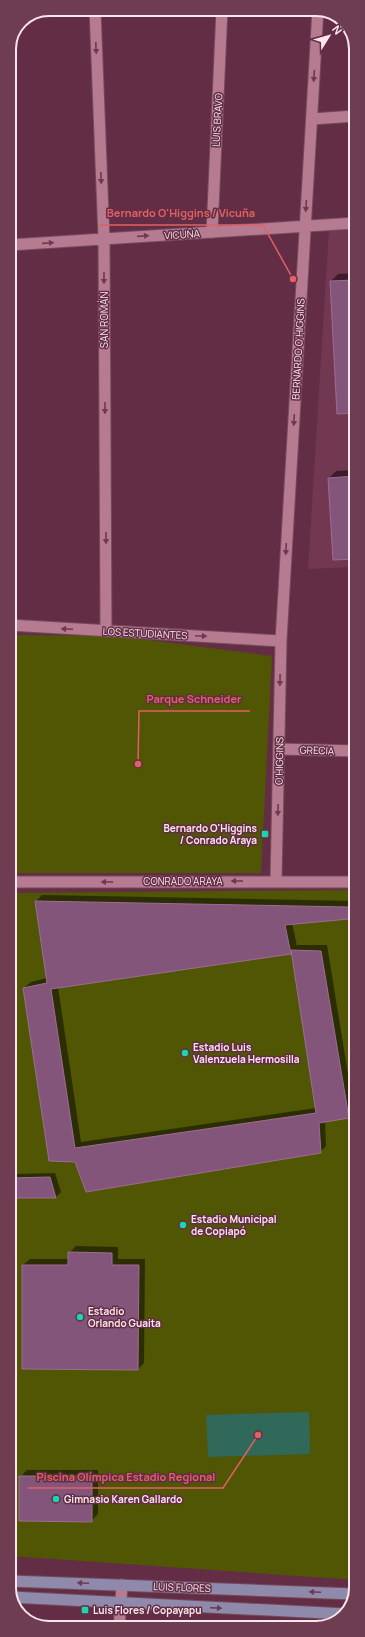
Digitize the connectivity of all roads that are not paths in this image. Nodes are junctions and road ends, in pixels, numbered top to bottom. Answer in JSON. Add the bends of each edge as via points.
{"nodes":[{"id":1,"x":95,"y":16,"type":"edge"},
{"id":2,"x":222,"y":16,"type":"edge"},
{"id":3,"x":318,"y":16,"type":"edge"},
{"id":4,"x":349,"y":116,"type":"edge"},
{"id":5,"x":312,"y":119,"type":"junction"},
{"id":6,"x":349,"y":223,"type":"edge"},
{"id":7,"x":305,"y":226,"type":"junction"},
{"id":8,"x":212,"y":232,"type":"junction"},
{"id":9,"x":104,"y":239,"type":"junction"},
{"id":10,"x":16,"y":245,"type":"edge"},
{"id":11,"x":16,"y":626,"type":"edge"},
{"id":12,"x":106,"y":631,"type":"junction"},
{"id":13,"x":281,"y":641,"type":"junction"},
{"id":14,"x":279,"y":749,"type":"junction"},
{"id":15,"x":349,"y":751,"type":"edge"},
{"id":16,"x":276,"y":881,"type":"junction"},
{"id":17,"x":16,"y":882,"type":"edge"},
{"id":18,"x":349,"y":882,"type":"edge"},
{"id":19,"x":16,"y":1581,"type":"edge"},
{"id":20,"x":122,"y":1585,"type":"junction"},
{"id":21,"x":348,"y":1594,"type":"edge"},
{"id":22,"x":18,"y":1597,"type":"edge"},
{"id":23,"x":121,"y":1603,"type":"junction"},
{"id":24,"x":337,"y":1614,"type":"edge"},
{"id":25,"x":120,"y":1621,"type":"edge"}],
"edges":[{"from":1,"to":9,"type":"street","name":"SAN ROMÁN","one_way":true},
{"from":2,"to":8,"type":"street","name":"LUIS BRAVO"},
{"from":3,"to":5,"type":"street","name":"BERNARDO O'HIGGINS","one_way":true},
{"from":4,"to":5,"type":"street"},
{"from":5,"to":7,"type":"street","name":"BERNARDO O'HIGGINS","one_way":true},
{"from":6,"to":7,"type":"street","name":"VICUÑA"},
{"from":7,"to":8,"type":"street","name":"VICUÑA"},
{"from":7,"to":13,"type":"street","name":"BERNARDO O'HIGGINS","one_way":true},
{"from":9,"to":8,"type":"street","name":"VICUÑA","one_way":true},
{"from":10,"to":9,"type":"street","name":"VICUÑA","one_way":true},
{"from":9,"to":12,"type":"street","name":"SAN ROMÁN","one_way":true},
{"from":12,"to":11,"type":"street","name":"LOS ESTUDIANTES","one_way":true},
{"from":12,"to":13,"type":"street","name":"LOS ESTUDIANTES","one_way":true},
{"from":13,"to":14,"type":"street","name":"O'HIGGINS","one_way":true},
{"from":14,"to":15,"type":"street","name":"GRECIA"},
{"from":14,"to":16,"type":"street","name":"O'HIGGINS","one_way":true},
{"from":16,"to":17,"type":"street","name":"CONRADO ARAYA","one_way":true},
{"from":16,"to":18,"type":"street","name":"CONRADO ARAYA"},
{"from":20,"to":19,"type":"main road","name":"LUIS FLORES","one_way":true},
{"from":21,"to":20,"type":"main road","name":"LUIS FLORES","one_way":true},
{"from":20,"to":23,"type":"street"},
{"from":22,"to":23,"type":"main road","name":"LUIS FLORES"},
{"from":23,"to":24,"type":"main road","name":"LUIS FLORES","one_way":true},
{"from":23,"to":25,"type":"street"}]}
